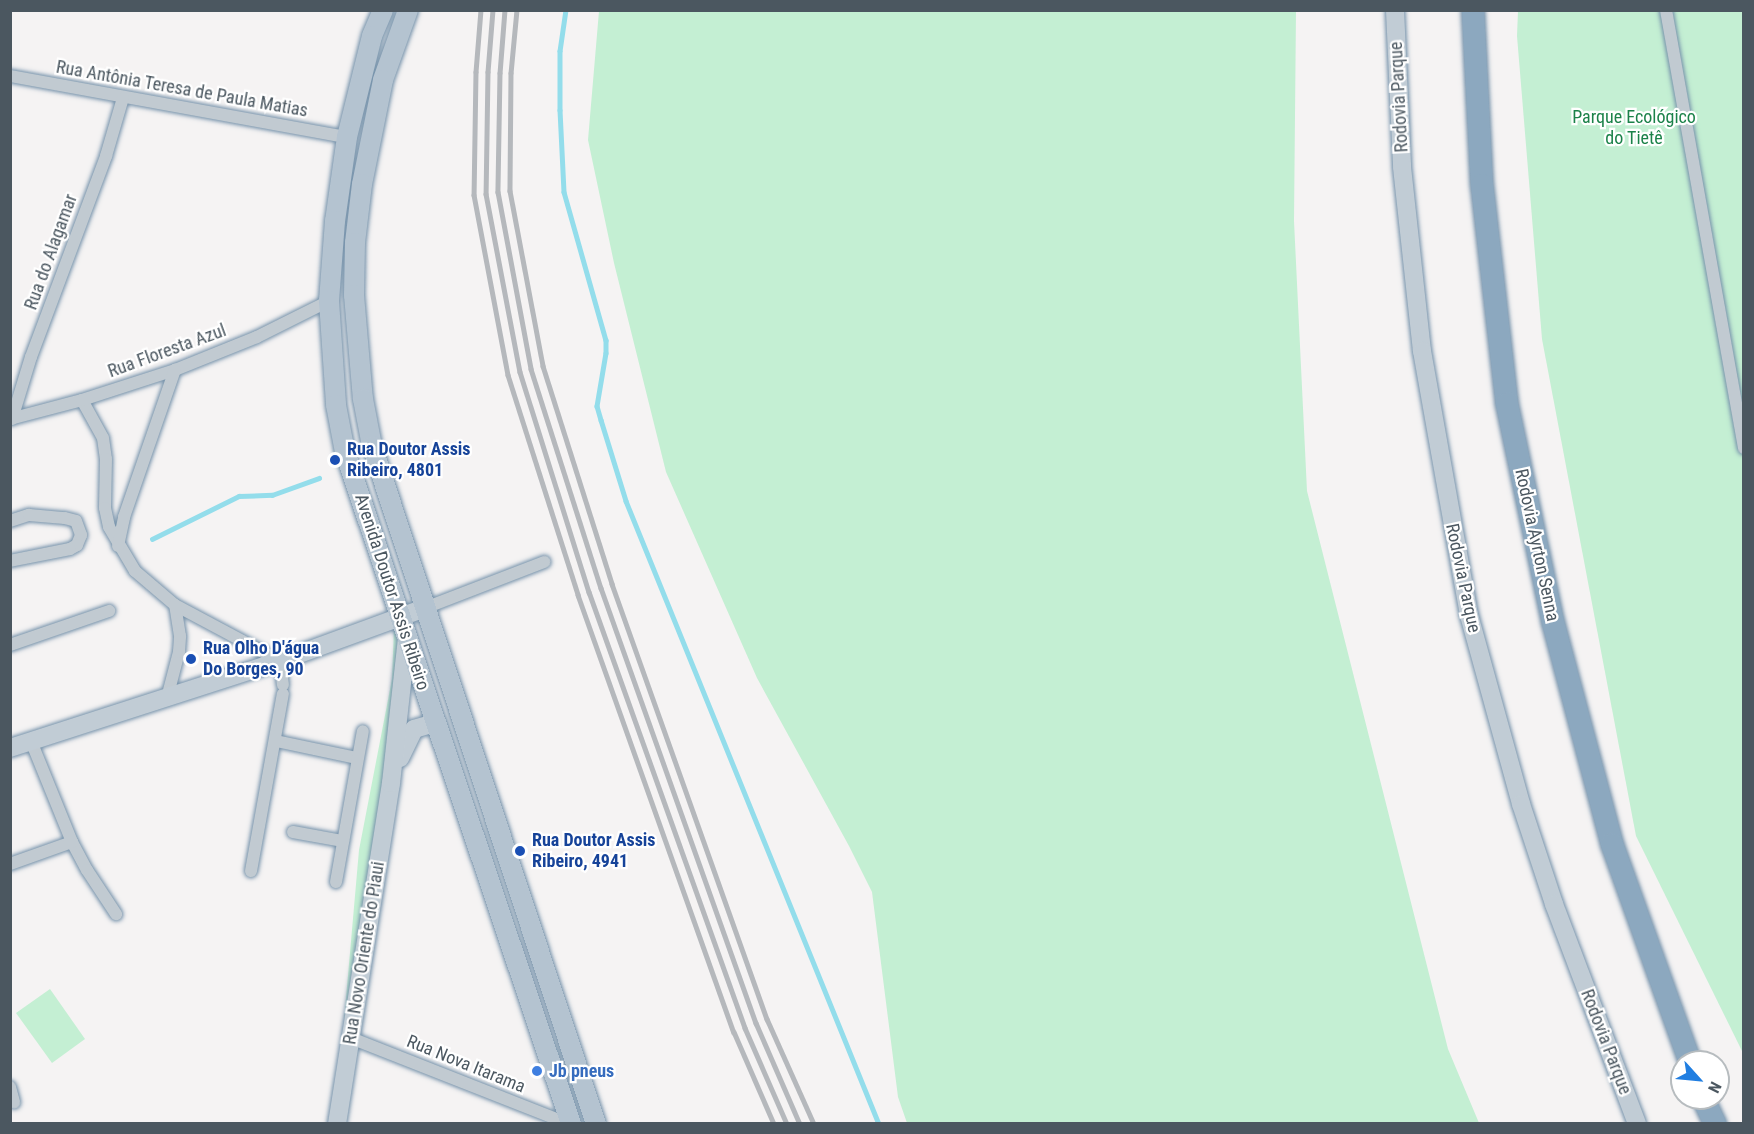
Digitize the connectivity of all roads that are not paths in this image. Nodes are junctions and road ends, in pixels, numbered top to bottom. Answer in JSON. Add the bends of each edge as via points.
{"nodes":[{"id":1,"x":383,"y":10,"type":"edge"},
{"id":2,"x":408,"y":10,"type":"edge"},
{"id":3,"x":1395,"y":10,"type":"edge"},
{"id":4,"x":1473,"y":10,"type":"edge"},
{"id":5,"x":1666,"y":10,"type":"edge"},
{"id":6,"x":10,"y":76,"type":"edge"},
{"id":7,"x":123,"y":98,"type":"junction"},
{"id":8,"x":347,"y":137,"type":"junction"},
{"id":9,"x":329,"y":300,"type":"junction"},
{"id":10,"x":175,"y":370,"type":"junction"},
{"id":11,"x":82,"y":400,"type":"junction"},
{"id":12,"x":11,"y":419,"type":"edge"},
{"id":13,"x":1743,"y":448,"type":"edge"},
{"id":14,"x":10,"y":521,"type":"edge"},
{"id":15,"x":118,"y":546,"type":"junction"},
{"id":16,"x":10,"y":561,"type":"edge"},
{"id":17,"x":544,"y":562,"type":"dead end"},
{"id":18,"x":175,"y":606,"type":"junction"},
{"id":19,"x":425,"y":608,"type":"junction"},
{"id":20,"x":109,"y":611,"type":"dead end"},
{"id":21,"x":400,"y":616,"type":"junction"},
{"id":22,"x":407,"y":637,"type":"junction"},
{"id":23,"x":10,"y":645,"type":"edge"},
{"id":24,"x":280,"y":661,"type":"junction"},
{"id":25,"x":166,"y":698,"type":"junction"},
{"id":26,"x":435,"y":723,"type":"junction"},
{"id":27,"x":363,"y":730,"type":"dead end"},
{"id":28,"x":31,"y":741,"type":"junction"},
{"id":29,"x":276,"y":741,"type":"junction"},
{"id":30,"x":10,"y":748,"type":"edge"},
{"id":31,"x":357,"y":758,"type":"junction"},
{"id":32,"x":391,"y":783,"type":"junction"},
{"id":33,"x":293,"y":832,"type":"dead end"},
{"id":34,"x":342,"y":841,"type":"junction"},
{"id":35,"x":72,"y":842,"type":"junction"},
{"id":36,"x":10,"y":864,"type":"edge"},
{"id":37,"x":251,"y":870,"type":"dead end"},
{"id":38,"x":336,"y":882,"type":"dead end"},
{"id":39,"x":116,"y":914,"type":"dead end"},
{"id":40,"x":351,"y":1038,"type":"junction"},
{"id":41,"x":1685,"y":1050,"type":"edge"},
{"id":42,"x":10,"y":1087,"type":"edge"},
{"id":43,"x":14,"y":1102,"type":"dead end"},
{"id":44,"x":1709,"y":1110,"type":"edge"},
{"id":45,"x":337,"y":1124,"type":"edge"},
{"id":46,"x":570,"y":1124,"type":"edge"},
{"id":47,"x":596,"y":1124,"type":"edge"},
{"id":48,"x":1637,"y":1124,"type":"edge"},
{"id":49,"x":1715,"y":1124,"type":"edge"}],
"edges":[{"from":1,"to":8,"type":"main road","name":"Avenida Doutor Assis Ribeiro","via":[[372,36]]},
{"from":2,"to":19,"type":"main road","name":"Avenida Doutor Assis Ribeiro","via":[[373,120],[355,243],[355,306],[363,399],[372,446]]},
{"from":3,"to":48,"type":"street","name":"Rodovia Parque","via":[[1402,167],[1422,351],[1469,615],[1521,804]]},
{"from":4,"to":41,"type":"highway","name":"Rodovia Ayrton Senna","via":[[1482,184],[1507,404],[1553,622],[1612,844]]},
{"from":5,"to":13,"type":"street"},
{"from":6,"to":7,"type":"street","name":"Rua Antônia Teresa de Paula Matias"},
{"from":7,"to":8,"type":"street","name":"Rua Antônia Teresa de Paula Matias"},
{"from":7,"to":12,"type":"street","name":"Rua do Alagamar","via":[[106,156]]},
{"from":8,"to":9,"type":"main road","name":"Avenida Doutor Assis Ribeiro","via":[[334,221]]},
{"from":9,"to":10,"type":"street","name":"Rua Floresta Azul","via":[[256,337]]},
{"from":9,"to":21,"type":"main road","name":"Avenida Doutor Assis Ribeiro","via":[[336,405],[345,452]]},
{"from":10,"to":11,"type":"street","name":"Rua Floresta Azul"},
{"from":10,"to":15,"type":"street","via":[[124,517]]},
{"from":11,"to":12,"type":"street","name":"Rua Floresta Azul"},
{"from":11,"to":15,"type":"street","via":[[103,438],[105,508]]},
{"from":14,"to":16,"type":"street","via":[[29,515],[65,518],[76,521],[81,535],[70,549]]},
{"from":15,"to":18,"type":"street","via":[[135,571]]},
{"from":17,"to":19,"type":"street"},
{"from":18,"to":24,"type":"street"},
{"from":18,"to":25,"type":"street","via":[[180,636]]},
{"from":19,"to":21,"type":"street"},
{"from":19,"to":47,"type":"main road","name":"Avenida Doutor Assis Ribeiro"},
{"from":20,"to":23,"type":"street"},
{"from":21,"to":22,"type":"main road","name":"Avenida Doutor Assis Ribeiro"},
{"from":21,"to":24,"type":"street"},
{"from":22,"to":26,"type":"main road","name":"Avenida Doutor Assis Ribeiro"},
{"from":22,"to":32,"type":"street","name":"Rua Novo Oriente do Piaui"},
{"from":24,"to":25,"type":"street"},
{"from":24,"to":29,"type":"street","via":[[283,689]]},
{"from":25,"to":28,"type":"street"},
{"from":26,"to":32,"type":"street","name":"Rua Novo Oriente do Piaui","via":[[414,729]]},
{"from":26,"to":46,"type":"main road","name":"Avenida Doutor Assis Ribeiro"},
{"from":27,"to":31,"type":"street"},
{"from":28,"to":30,"type":"street"},
{"from":28,"to":35,"type":"street"},
{"from":29,"to":31,"type":"street"},
{"from":29,"to":37,"type":"street"},
{"from":31,"to":34,"type":"street"},
{"from":32,"to":40,"type":"street","name":"Rua Novo Oriente do Piaui"},
{"from":33,"to":34,"type":"street"},
{"from":34,"to":38,"type":"street"},
{"from":35,"to":36,"type":"street"},
{"from":35,"to":39,"type":"street"},
{"from":40,"to":45,"type":"street","name":"Rua Novo Oriente do Piaui"},
{"from":40,"to":46,"type":"street","name":"Rua Nova Itarama"},
{"from":42,"to":43,"type":"street"},
{"from":44,"to":49,"type":"highway"}]}
